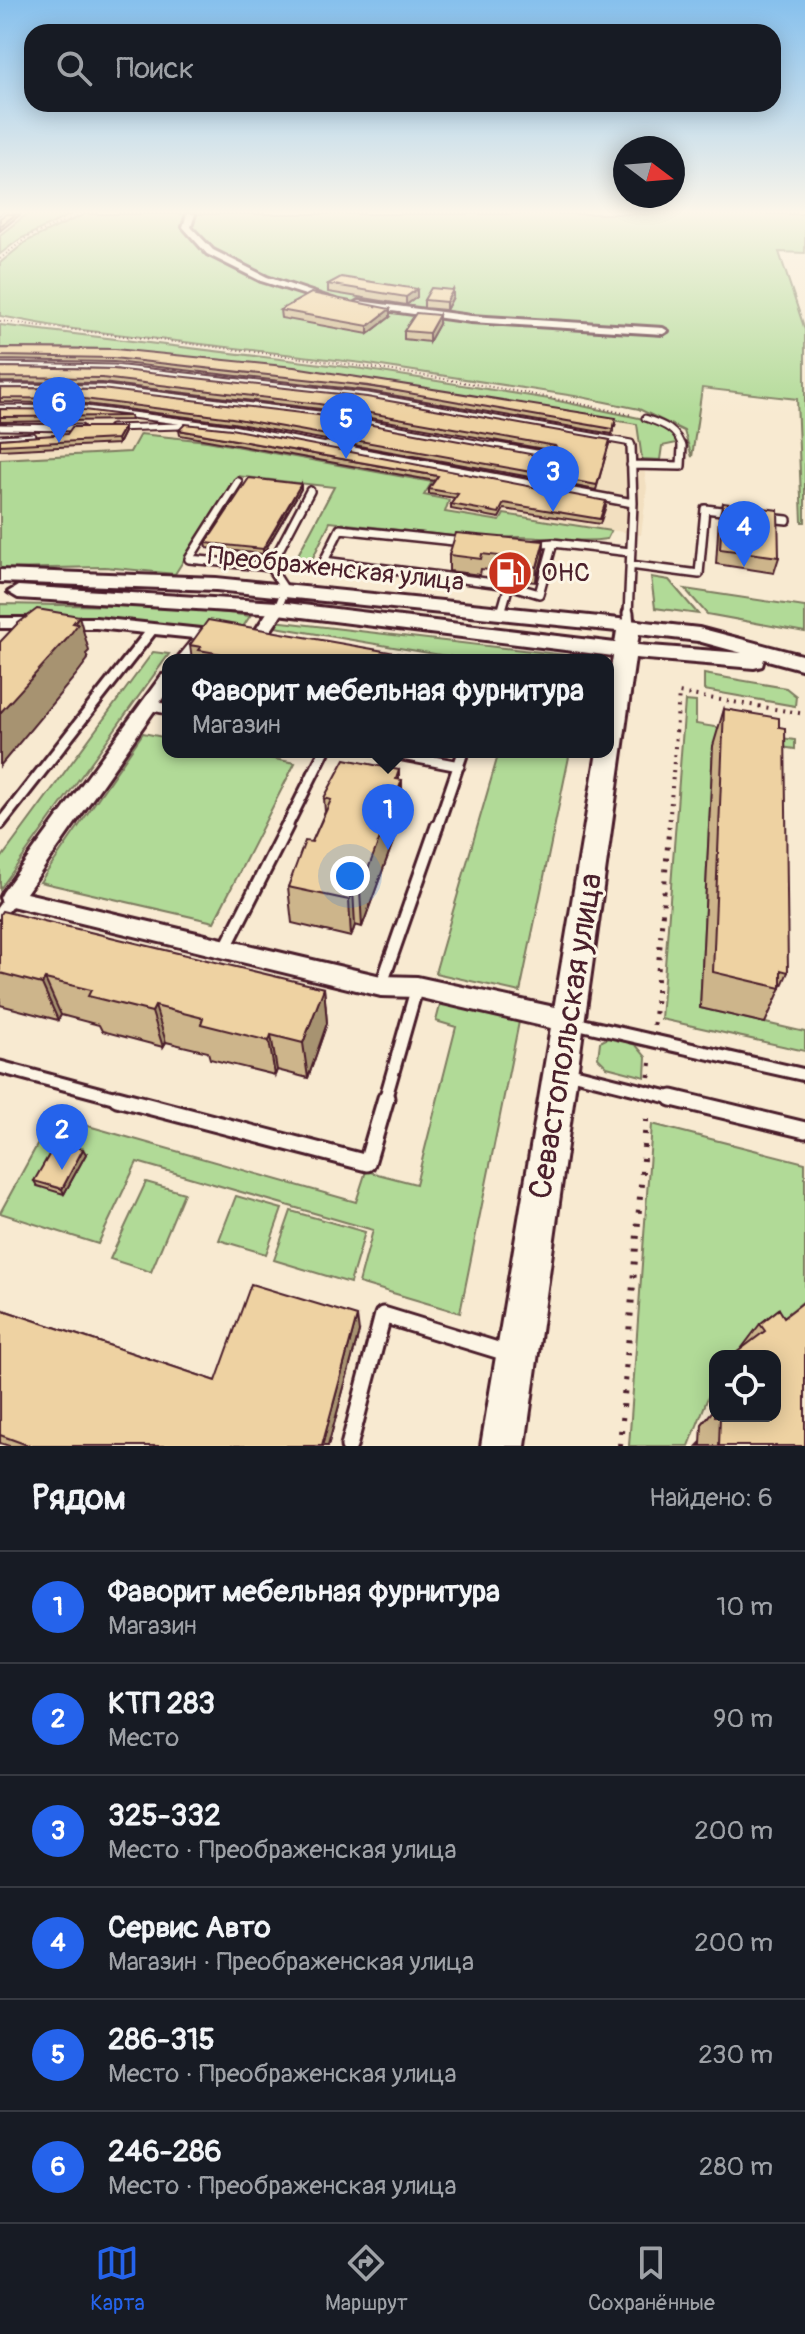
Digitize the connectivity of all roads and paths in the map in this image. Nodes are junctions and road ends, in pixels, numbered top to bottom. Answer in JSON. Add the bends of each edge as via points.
{"nodes":[{"id":1,"x":272,"y":281,"type":"edge"},
{"id":2,"x":0,"y":321,"type":"edge"},
{"id":3,"x":663,"y":331,"type":"dead end"},
{"id":4,"x":0,"y":366,"type":"edge"},
{"id":5,"x":0,"y":387,"type":"edge"},
{"id":6,"x":0,"y":408,"type":"edge"},
{"id":7,"x":645,"y":418,"type":"joint"},
{"id":8,"x":205,"y":425,"type":"junction"},
{"id":9,"x":0,"y":427,"type":"edge"},
{"id":10,"x":99,"y":429,"type":"edge"},
{"id":11,"x":0,"y":438,"type":"edge"},
{"id":12,"x":631,"y":465,"type":"junction"},
{"id":13,"x":238,"y":482,"type":"dead end"},
{"id":14,"x":546,"y":487,"type":"junction"},
{"id":15,"x":310,"y":491,"type":"dead end"},
{"id":16,"x":633,"y":503,"type":"junction"},
{"id":17,"x":746,"y":515,"type":"edge"},
{"id":18,"x":760,"y":516,"type":"edge"},
{"id":19,"x":787,"y":520,"type":"dead end"},
{"id":20,"x":553,"y":543,"type":"junction"},
{"id":21,"x":479,"y":544,"type":"edge"},
{"id":22,"x":524,"y":546,"type":"edge"},
{"id":23,"x":630,"y":552,"type":"junction"},
{"id":24,"x":630,"y":565,"type":"junction"},
{"id":25,"x":270,"y":567,"type":"junction"},
{"id":26,"x":0,"y":576,"type":"edge"},
{"id":27,"x":509,"y":585,"type":"junction"},
{"id":28,"x":0,"y":591,"type":"edge"},
{"id":29,"x":282,"y":599,"type":"junction"},
{"id":30,"x":501,"y":613,"type":"junction"},
{"id":31,"x":0,"y":623,"type":"edge"},
{"id":32,"x":152,"y":630,"type":"junction"},
{"id":33,"x":205,"y":635,"type":"junction"},
{"id":34,"x":627,"y":638,"type":"junction"},
{"id":35,"x":189,"y":654,"type":"edge"},
{"id":36,"x":805,"y":663,"type":"edge"},
{"id":37,"x":162,"y":686,"type":"edge"},
{"id":38,"x":147,"y":705,"type":"junction"},
{"id":39,"x":162,"y":708,"type":"edge"},
{"id":40,"x":805,"y":714,"type":"edge"},
{"id":41,"x":614,"y":722,"type":"edge"},
{"id":42,"x":321,"y":758,"type":"edge"},
{"id":43,"x":418,"y":758,"type":"edge"},
{"id":44,"x":461,"y":758,"type":"edge"},
{"id":45,"x":609,"y":758,"type":"edge"},
{"id":46,"x":459,"y":766,"type":"junction"},
{"id":47,"x":0,"y":824,"type":"edge"},
{"id":48,"x":6,"y":905,"type":"edge"},
{"id":49,"x":225,"y":949,"type":"junction"},
{"id":50,"x":381,"y":986,"type":"junction"},
{"id":51,"x":417,"y":987,"type":"junction"},
{"id":52,"x":568,"y":1021,"type":"junction"},
{"id":53,"x":652,"y":1040,"type":"junction"},
{"id":54,"x":0,"y":1067,"type":"edge"},
{"id":55,"x":561,"y":1070,"type":"junction"},
{"id":56,"x":805,"y":1075,"type":"edge"},
{"id":57,"x":648,"y":1092,"type":"junction"},
{"id":58,"x":805,"y":1130,"type":"edge"},
{"id":59,"x":517,"y":1356,"type":"junction"},
{"id":60,"x":349,"y":1446,"type":"edge"},
{"id":61,"x":503,"y":1446,"type":"edge"},
{"id":62,"x":620,"y":1446,"type":"edge"}],
"edges":[{"from":1,"to":3,"type":"street","via":[[335,301],[471,319]]},
{"from":2,"to":7,"type":"path","via":[[364,366]]},
{"from":4,"to":12,"type":"lane","via":[[114,368],[368,396],[631,443]]},
{"from":5,"to":14,"type":"lane","via":[[102,388],[365,423],[553,457]]},
{"from":6,"to":8,"type":"lane","via":[[85,409]]},
{"from":7,"to":12,"type":"lane","via":[[680,437],[685,448],[681,466]]},
{"from":8,"to":10,"type":"lane"},
{"from":8,"to":14,"type":"lane"},
{"from":9,"to":11,"type":"lane","via":[[85,430]]},
{"from":12,"to":16,"type":"lane"},
{"from":13,"to":25,"type":"lane","via":[[189,559]]},
{"from":14,"to":16,"type":"lane"},
{"from":15,"to":25,"type":"lane"},
{"from":16,"to":23,"type":"lane"},
{"from":17,"to":24,"type":"lane","via":[[705,509],[699,574]]},
{"from":18,"to":19,"type":"lane"},
{"from":20,"to":22,"type":"lane"},
{"from":20,"to":23,"type":"lane"},
{"from":20,"to":27,"type":"lane","via":[[539,594]]},
{"from":21,"to":27,"type":"lane","via":[[340,529],[324,561]]},
{"from":23,"to":24,"type":"lane"},
{"from":24,"to":34,"type":"lane"},
{"from":25,"to":29,"type":"lane"},
{"from":26,"to":29,"type":"main road","name":"Преображенская улица","via":[[200,583]]},
{"from":27,"to":30,"type":"lane"},
{"from":28,"to":29,"type":"main road","name":"Преображенская улица"},
{"from":29,"to":30,"type":"main road","name":"Преображенская улица"},
{"from":29,"to":33,"type":"street","via":[[264,640]]},
{"from":29,"to":34,"type":"main road","name":"Преображенская улица"},
{"from":30,"to":34,"type":"main road","name":"Преображенская улица"},
{"from":31,"to":32,"type":"street","via":[[39,628],[96,623]]},
{"from":32,"to":33,"type":"street"},
{"from":32,"to":47,"type":"lane"},
{"from":33,"to":35,"type":"street"},
{"from":34,"to":36,"type":"main road","name":"Преображенская улица"},
{"from":34,"to":41,"type":"main road","name":"Севастопольская улица"},
{"from":37,"to":38,"type":"street"},
{"from":38,"to":39,"type":"lane"},
{"from":38,"to":48,"type":"street"},
{"from":40,"to":53,"type":"path","via":[[679,693]]},
{"from":42,"to":49,"type":"lane"},
{"from":43,"to":46,"type":"lane"},
{"from":44,"to":46,"type":"lane"},
{"from":45,"to":52,"type":"main road","name":"Севастопольская улица"},
{"from":46,"to":50,"type":"lane"},
{"from":48,"to":49,"type":"street"},
{"from":49,"to":50,"type":"street"},
{"from":50,"to":51,"type":"street"},
{"from":51,"to":52,"type":"street"},
{"from":51,"to":54,"type":"lane","via":[[367,1163]]},
{"from":52,"to":53,"type":"lane"},
{"from":52,"to":55,"type":"main road","name":"Севастопольская улица"},
{"from":53,"to":56,"type":"lane"},
{"from":53,"to":57,"type":"path"},
{"from":55,"to":57,"type":"lane"},
{"from":55,"to":59,"type":"main road","name":"Севастопольская улица"},
{"from":57,"to":58,"type":"lane"},
{"from":57,"to":62,"type":"path"},
{"from":59,"to":60,"type":"lane","via":[[383,1315]]},
{"from":59,"to":61,"type":"main road","name":"Севастопольская улица"}]}
